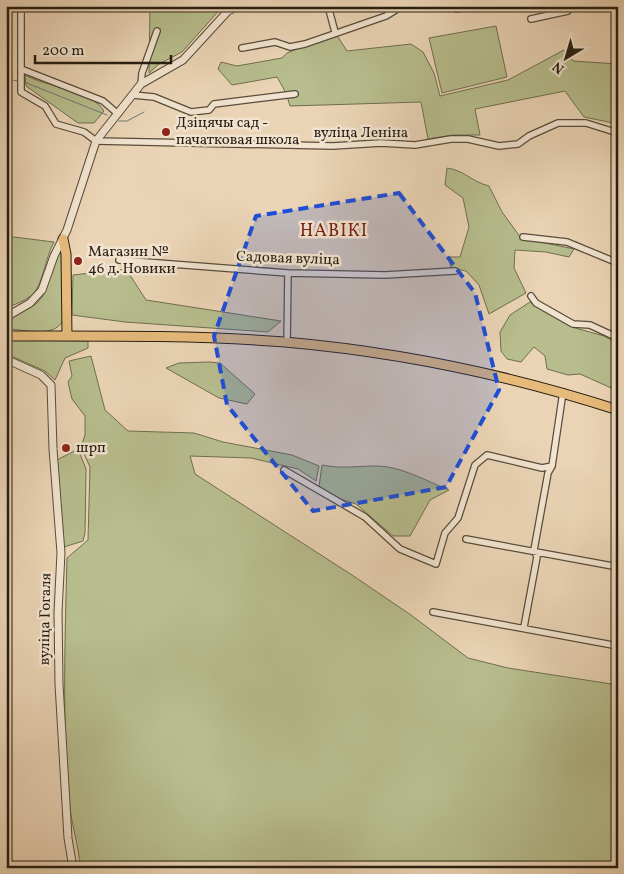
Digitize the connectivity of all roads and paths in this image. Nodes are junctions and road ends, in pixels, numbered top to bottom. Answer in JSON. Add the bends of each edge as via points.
{"nodes":[{"id":1,"x":21,"y":6,"type":"edge"},
{"id":2,"x":238,"y":6,"type":"edge"},
{"id":3,"x":336,"y":6,"type":"edge"},
{"id":4,"x":402,"y":6,"type":"edge"},
{"id":5,"x":456,"y":6,"type":"edge"},
{"id":6,"x":472,"y":6,"type":"edge"},
{"id":7,"x":570,"y":6,"type":"edge"},
{"id":8,"x":328,"y":7,"type":"edge"},
{"id":9,"x":531,"y":19,"type":"dead end"},
{"id":10,"x":157,"y":31,"type":"dead end"},
{"id":11,"x":334,"y":32,"type":"junction"},
{"id":12,"x":242,"y":48,"type":"dead end"},
{"id":13,"x":21,"y":69,"type":"junction"},
{"id":14,"x":141,"y":84,"type":"junction"},
{"id":15,"x":295,"y":94,"type":"dead end"},
{"id":16,"x":133,"y":95,"type":"junction"},
{"id":17,"x":118,"y":114,"type":"junction"},
{"id":18,"x":618,"y":133,"type":"edge"},
{"id":19,"x":96,"y":141,"type":"junction"},
{"id":20,"x":523,"y":237,"type":"dead end"},
{"id":21,"x":63,"y":239,"type":"junction"},
{"id":22,"x":119,"y":260,"type":"dead end"},
{"id":23,"x":618,"y":263,"type":"edge"},
{"id":24,"x":455,"y":271,"type":"dead end"},
{"id":25,"x":288,"y":274,"type":"junction"},
{"id":26,"x":531,"y":296,"type":"dead end"},
{"id":27,"x":6,"y":317,"type":"edge"},
{"id":28,"x":6,"y":336,"type":"edge"},
{"id":29,"x":66,"y":336,"type":"junction"},
{"id":30,"x":618,"y":338,"type":"edge"},
{"id":31,"x":287,"y":342,"type":"junction"},
{"id":32,"x":6,"y":357,"type":"edge"},
{"id":33,"x":563,"y":392,"type":"junction"},
{"id":34,"x":618,"y":410,"type":"edge"},
{"id":35,"x":552,"y":466,"type":"junction"},
{"id":36,"x":284,"y":470,"type":"dead end"},
{"id":37,"x":466,"y":539,"type":"dead end"},
{"id":38,"x":534,"y":550,"type":"junction"},
{"id":39,"x":618,"y":567,"type":"edge"},
{"id":40,"x":433,"y":612,"type":"dead end"},
{"id":41,"x":524,"y":627,"type":"junction"},
{"id":42,"x":618,"y":646,"type":"edge"},
{"id":43,"x":73,"y":868,"type":"edge"}],
"edges":[{"from":1,"to":13,"type":"street"},
{"from":2,"to":14,"type":"street","via":[[228,11],[183,60]]},
{"from":3,"to":8,"type":"street"},
{"from":4,"to":11,"type":"street","via":[[386,16]]},
{"from":5,"to":6,"type":"street","via":[[456,9]]},
{"from":7,"to":9,"type":"street","via":[[568,11]]},
{"from":8,"to":11,"type":"street"},
{"from":10,"to":14,"type":"street"},
{"from":11,"to":12,"type":"street","via":[[290,47],[275,42]]},
{"from":13,"to":17,"type":"street","via":[[103,101]]},
{"from":13,"to":19,"type":"street","via":[[20,92],[44,106],[56,124],[84,132]]},
{"from":14,"to":16,"type":"street"},
{"from":15,"to":16,"type":"street","via":[[214,104],[209,110],[191,112],[154,97]]},
{"from":16,"to":17,"type":"street"},
{"from":17,"to":19,"type":"street"},
{"from":18,"to":19,"type":"street","name":"вуліца Леніна","via":[[586,123],[558,124],[518,144],[498,146],[468,139],[415,145],[334,146]]},
{"from":19,"to":21,"type":"street"},
{"from":20,"to":23,"type":"street","via":[[568,242]]},
{"from":21,"to":27,"type":"street","via":[[38,296]]},
{"from":21,"to":29,"type":"main road","via":[[66,254]]},
{"from":22,"to":25,"type":"street","name":"Садовая вуліца"},
{"from":24,"to":25,"type":"street","name":"Садовая вуліца","via":[[384,275]]},
{"from":25,"to":31,"type":"street"},
{"from":26,"to":30,"type":"street","via":[[536,303],[573,324],[590,325]]},
{"from":28,"to":29,"type":"main road"},
{"from":29,"to":31,"type":"main road"},
{"from":31,"to":33,"type":"main road","via":[[427,362]]},
{"from":32,"to":43,"type":"street","name":"вуліца Гогаля","via":[[41,375],[51,385],[61,553],[60,684],[68,838]]},
{"from":33,"to":34,"type":"main road"},
{"from":33,"to":35,"type":"street"},
{"from":35,"to":36,"type":"street","via":[[542,468],[487,455],[475,465],[458,518],[444,534],[436,564],[400,549],[365,517]]},
{"from":35,"to":38,"type":"street"},
{"from":37,"to":38,"type":"street"},
{"from":38,"to":39,"type":"street"},
{"from":38,"to":41,"type":"street","via":[[537,557]]},
{"from":40,"to":41,"type":"street"},
{"from":41,"to":42,"type":"street"}]}
